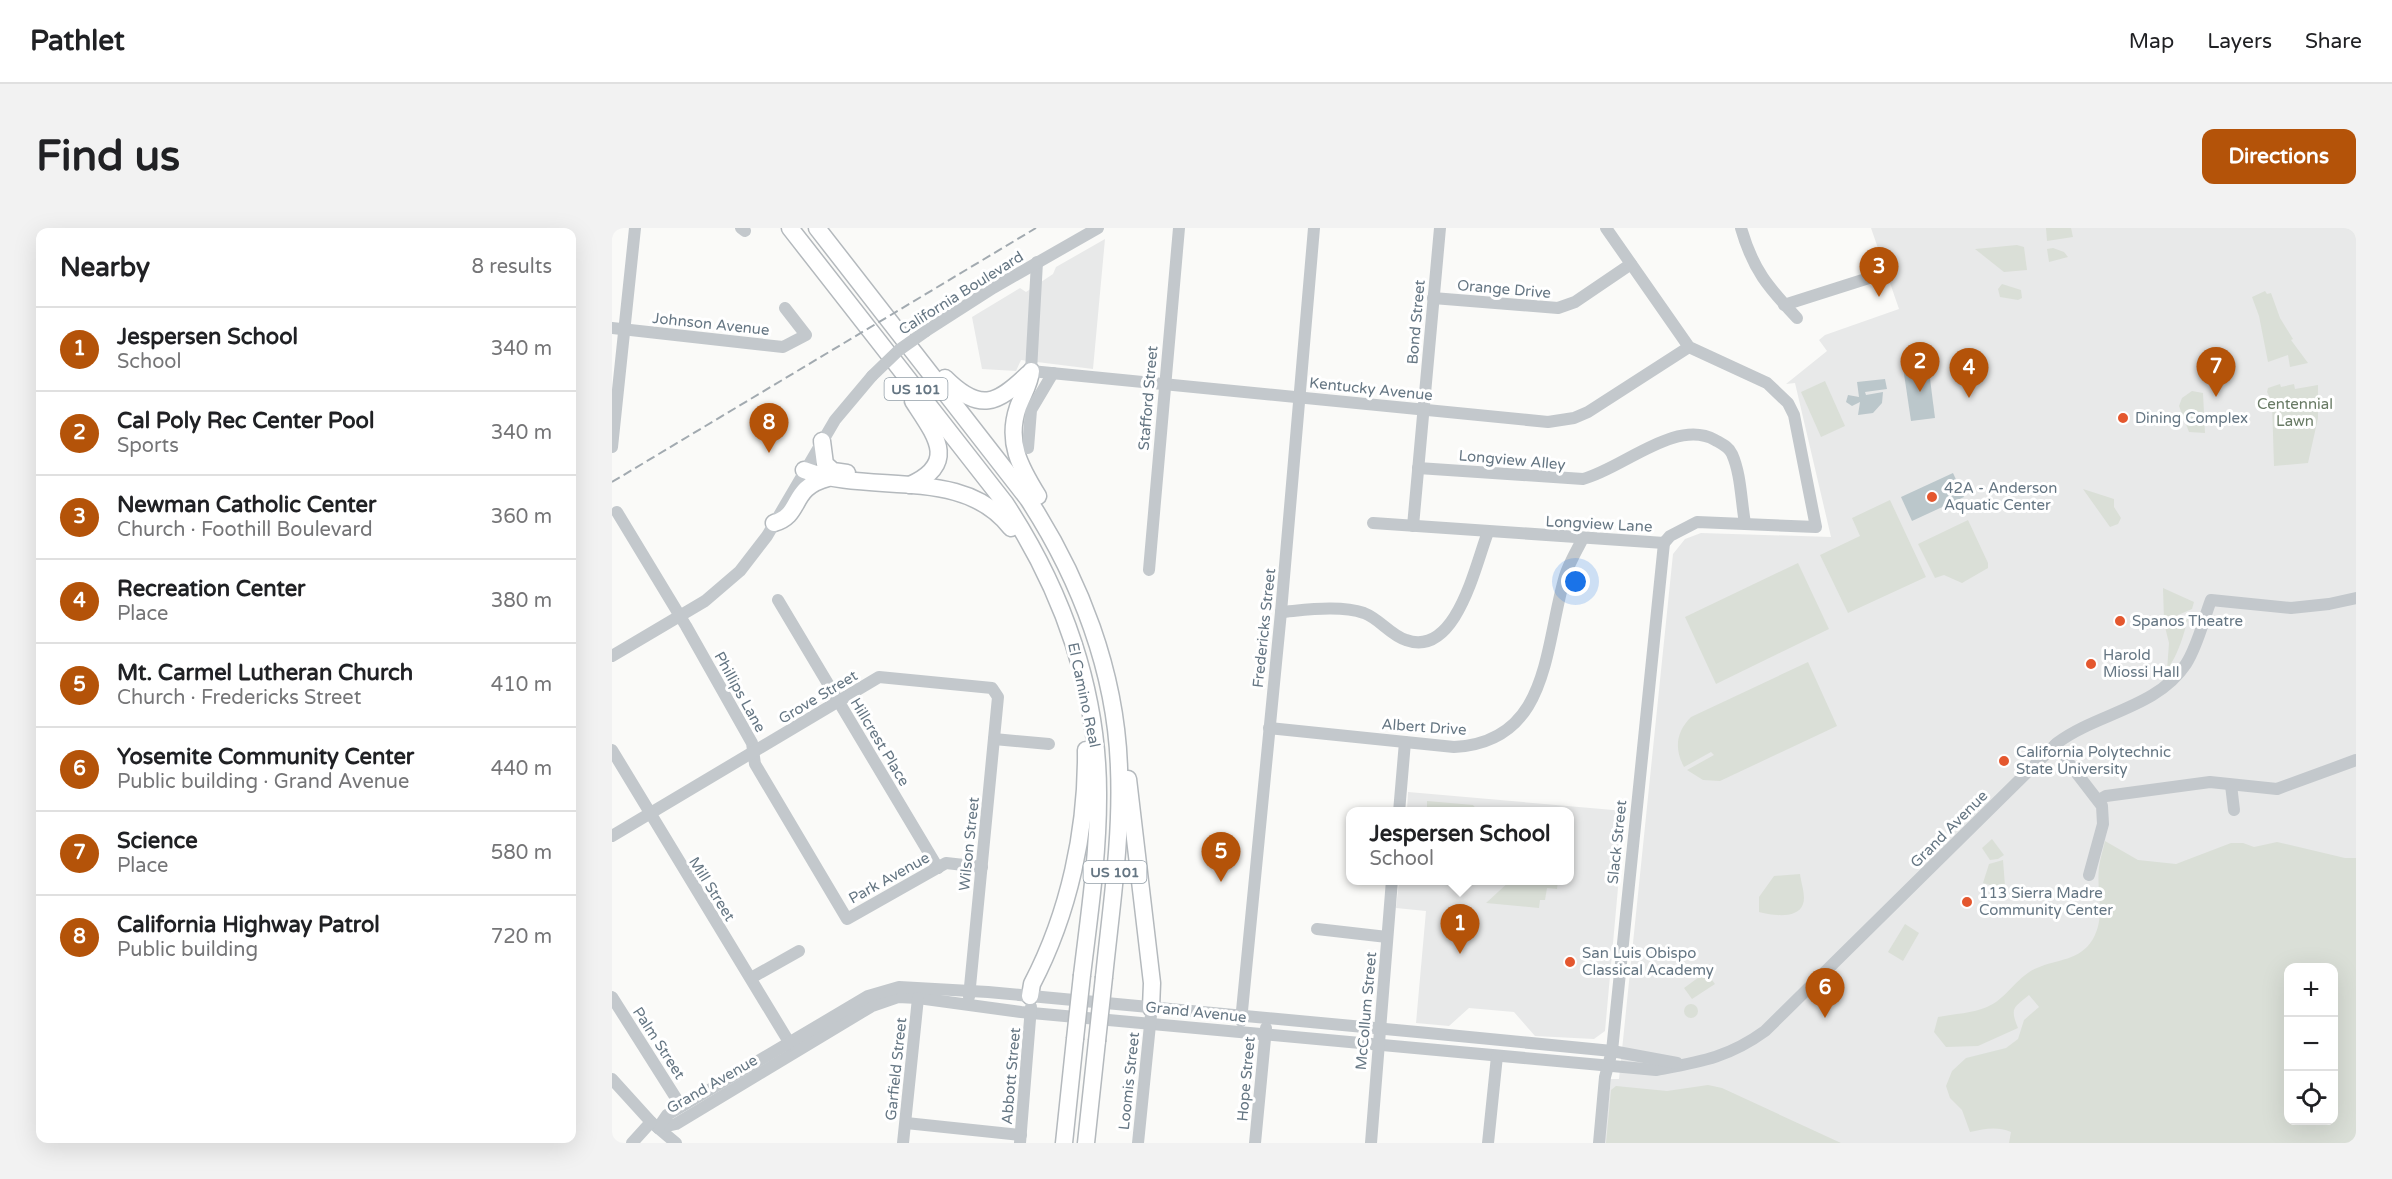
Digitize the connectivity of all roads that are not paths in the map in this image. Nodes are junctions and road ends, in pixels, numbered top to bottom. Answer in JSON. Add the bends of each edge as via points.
{"nodes":[{"id":1,"x":635,"y":228,"type":"edge"},
{"id":2,"x":817,"y":228,"type":"edge"},
{"id":3,"x":829,"y":228,"type":"edge"},
{"id":4,"x":1098,"y":228,"type":"edge"},
{"id":5,"x":1179,"y":228,"type":"edge"},
{"id":6,"x":1314,"y":228,"type":"edge"},
{"id":7,"x":1440,"y":228,"type":"edge"},
{"id":8,"x":1606,"y":228,"type":"edge"},
{"id":9,"x":1740,"y":228,"type":"edge"},
{"id":10,"x":791,"y":229,"type":"edge"},
{"id":11,"x":1037,"y":262,"type":"junction"},
{"id":12,"x":1631,"y":264,"type":"junction"},
{"id":13,"x":1872,"y":277,"type":"dead end"},
{"id":14,"x":860,"y":285,"type":"junction"},
{"id":15,"x":1433,"y":298,"type":"junction"},
{"id":16,"x":1784,"y":305,"type":"junction"},
{"id":17,"x":785,"y":308,"type":"dead end"},
{"id":18,"x":1797,"y":318,"type":"dead end"},
{"id":19,"x":612,"y":328,"type":"edge"},
{"id":20,"x":626,"y":330,"type":"junction"},
{"id":21,"x":1689,"y":347,"type":"junction"},
{"id":22,"x":889,"y":355,"type":"junction"},
{"id":23,"x":925,"y":365,"type":"junction"},
{"id":24,"x":1031,"y":371,"type":"junction"},
{"id":25,"x":1053,"y":373,"type":"junction"},
{"id":26,"x":1164,"y":383,"type":"junction"},
{"id":27,"x":1299,"y":397,"type":"junction"},
{"id":28,"x":1423,"y":409,"type":"junction"},
{"id":29,"x":822,"y":441,"type":"junction"},
{"id":30,"x":613,"y":446,"type":"edge"},
{"id":31,"x":1028,"y":448,"type":"dead end"},
{"id":32,"x":1418,"y":468,"type":"junction"},
{"id":33,"x":804,"y":470,"type":"junction"},
{"id":34,"x":828,"y":477,"type":"junction"},
{"id":35,"x":902,"y":485,"type":"junction"},
{"id":36,"x":617,"y":512,"type":"dead end"},
{"id":37,"x":1373,"y":523,"type":"dead end"},
{"id":38,"x":1745,"y":523,"type":"junction"},
{"id":39,"x":774,"y":524,"type":"junction"},
{"id":40,"x":1413,"y":526,"type":"junction"},
{"id":41,"x":1488,"y":532,"type":"junction"},
{"id":42,"x":1583,"y":538,"type":"junction"},
{"id":43,"x":1664,"y":543,"type":"junction"},
{"id":44,"x":1057,"y":546,"type":"junction"},
{"id":45,"x":1034,"y":549,"type":"junction"},
{"id":46,"x":1149,"y":570,"type":"dead end"},
{"id":47,"x":2356,"y":598,"type":"edge"},
{"id":48,"x":778,"y":600,"type":"dead end"},
{"id":49,"x":1281,"y":612,"type":"junction"},
{"id":50,"x":679,"y":616,"type":"junction"},
{"id":51,"x":612,"y":656,"type":"edge"},
{"id":52,"x":1083,"y":675,"type":"junction"},
{"id":53,"x":992,"y":688,"type":"joint"},
{"id":54,"x":838,"y":701,"type":"junction"},
{"id":55,"x":1269,"y":728,"type":"junction"},
{"id":56,"x":994,"y":739,"type":"junction"},
{"id":57,"x":1406,"y":742,"type":"junction"},
{"id":58,"x":1049,"y":744,"type":"dead end"},
{"id":59,"x":2055,"y":745,"type":"junction"},
{"id":60,"x":612,"y":750,"type":"edge"},
{"id":61,"x":754,"y":753,"type":"junction"},
{"id":62,"x":2356,"y":760,"type":"edge"},
{"id":63,"x":1119,"y":766,"type":"junction"},
{"id":64,"x":2231,"y":785,"type":"junction"},
{"id":65,"x":2099,"y":800,"type":"junction"},
{"id":66,"x":1400,"y":807,"type":"edge"},
{"id":67,"x":2234,"y":810,"type":"dead end"},
{"id":68,"x":649,"y":814,"type":"junction"},
{"id":69,"x":612,"y":836,"type":"edge"},
{"id":70,"x":982,"y":867,"type":"junction"},
{"id":71,"x":938,"y":868,"type":"junction"},
{"id":72,"x":2089,"y":875,"type":"dead end"},
{"id":73,"x":1392,"y":885,"type":"edge"},
{"id":74,"x":847,"y":919,"type":"joint"},
{"id":75,"x":1317,"y":929,"type":"dead end"},
{"id":76,"x":1387,"y":937,"type":"junction"},
{"id":77,"x":799,"y":951,"type":"dead end"},
{"id":78,"x":751,"y":978,"type":"junction"},
{"id":79,"x":970,"y":991,"type":"junction"},
{"id":80,"x":612,"y":997,"type":"edge"},
{"id":81,"x":918,"y":998,"type":"junction"},
{"id":82,"x":1031,"y":1004,"type":"junction"},
{"id":83,"x":968,"y":1006,"type":"junction"},
{"id":84,"x":1151,"y":1015,"type":"junction"},
{"id":85,"x":1241,"y":1015,"type":"junction"},
{"id":86,"x":1267,"y":1018,"type":"junction"},
{"id":87,"x":1380,"y":1028,"type":"junction"},
{"id":88,"x":1240,"y":1031,"type":"junction"},
{"id":89,"x":1265,"y":1034,"type":"junction"},
{"id":90,"x":789,"y":1042,"type":"junction"},
{"id":91,"x":1378,"y":1044,"type":"junction"},
{"id":92,"x":1612,"y":1051,"type":"junction"},
{"id":93,"x":796,"y":1053,"type":"junction"},
{"id":94,"x":1497,"y":1056,"type":"junction"},
{"id":95,"x":1686,"y":1064,"type":"junction"},
{"id":96,"x":1610,"y":1065,"type":"junction"},
{"id":97,"x":612,"y":1079,"type":"edge"},
{"id":98,"x":681,"y":1106,"type":"junction"},
{"id":99,"x":906,"y":1123,"type":"junction"},
{"id":100,"x":655,"y":1125,"type":"junction"},
{"id":101,"x":1020,"y":1139,"type":"edge"},
{"id":102,"x":632,"y":1143,"type":"edge"},
{"id":103,"x":676,"y":1143,"type":"edge"},
{"id":104,"x":903,"y":1143,"type":"edge"},
{"id":105,"x":1064,"y":1143,"type":"edge"},
{"id":106,"x":1086,"y":1143,"type":"edge"},
{"id":107,"x":1138,"y":1143,"type":"edge"},
{"id":108,"x":1255,"y":1143,"type":"edge"},
{"id":109,"x":1371,"y":1143,"type":"edge"},
{"id":110,"x":1488,"y":1143,"type":"edge"},
{"id":111,"x":1599,"y":1143,"type":"edge"}],
"edges":[{"from":1,"to":20,"type":"street"},
{"from":2,"to":14,"type":"highway","name":"El Camino Real","number":"US 101"},
{"from":3,"to":14,"type":"highway","via":[[855,266]]},
{"from":4,"to":11,"type":"street","name":"California Boulevard"},
{"from":5,"to":26,"type":"street","name":"Stafford Street"},
{"from":6,"to":27,"type":"street","name":"Fredericks Street"},
{"from":7,"to":15,"type":"street","name":"Bond Street"},
{"from":8,"to":12,"type":"street"},
{"from":9,"to":16,"type":"street","via":[[1762,280]]},
{"from":10,"to":22,"type":"highway","name":"El Camino Real","number":"US 101"},
{"from":11,"to":24,"type":"street"},
{"from":11,"to":29,"type":"street","name":"California Boulevard","bridge":true,"via":[[898,350],[844,407]]},
{"from":12,"to":15,"type":"street","name":"Orange Drive","via":[[1575,302],[1558,308]]},
{"from":12,"to":21,"type":"street"},
{"from":13,"to":16,"type":"street"},
{"from":14,"to":23,"type":"highway","name":"El Camino Real","number":"US 101"},
{"from":15,"to":28,"type":"street","name":"Bond Street"},
{"from":16,"to":18,"type":"street"},
{"from":17,"to":20,"type":"street","name":"Johnson Avenue","via":[[806,335],[783,347]]},
{"from":19,"to":20,"type":"street","name":"Johnson Avenue"},
{"from":20,"to":30,"type":"street"},
{"from":21,"to":28,"type":"street","name":"Kentucky Avenue","via":[[1574,418],[1548,422]]},
{"from":21,"to":38,"type":"street","name":"Longview Lane","via":[[1767,383],[1788,403],[1794,415],[1816,527]]},
{"from":22,"to":35,"type":"highway","via":[[938,447],[936,468],[928,477]]},
{"from":22,"to":45,"type":"highway","name":"El Camino Real","number":"US 101","via":[[1005,503]]},
{"from":23,"to":24,"type":"highway","via":[[962,393],[984,401],[1006,395]]},
{"from":23,"to":44,"type":"highway","name":"El Camino Real","number":"US 101","via":[[1022,490]]},
{"from":24,"to":25,"type":"street","name":"Kentucky Avenue"},
{"from":24,"to":44,"type":"highway","via":[[1016,414],[1013,444],[1018,463],[1058,533]]},
{"from":25,"to":26,"type":"street","name":"Kentucky Avenue"},
{"from":25,"to":31,"type":"street","via":[[1031,410]]},
{"from":26,"to":27,"type":"street","name":"Kentucky Avenue"},
{"from":26,"to":46,"type":"street","name":"Stafford Street"},
{"from":27,"to":28,"type":"street","name":"Kentucky Avenue"},
{"from":27,"to":49,"type":"street","name":"Fredericks Street"},
{"from":28,"to":32,"type":"street","name":"Bond Street"},
{"from":29,"to":33,"type":"street","name":"California Boulevard"},
{"from":29,"to":35,"type":"highway","via":[[823,459],[829,469],[882,477]]},
{"from":32,"to":38,"type":"street","name":"Longview Alley","via":[[1583,479],[1604,473],[1672,437],[1701,434],[1725,445],[1733,456]]},
{"from":32,"to":40,"type":"street","name":"Bond Street"},
{"from":33,"to":34,"type":"highway"},
{"from":33,"to":39,"type":"street","name":"California Boulevard"},
{"from":34,"to":35,"type":"highway"},
{"from":34,"to":39,"type":"highway","via":[[807,485],[784,521]]},
{"from":35,"to":45,"type":"highway","via":[[955,491],[980,501]]},
{"from":36,"to":50,"type":"street","name":"Phillips Lane"},
{"from":37,"to":40,"type":"street","name":"Longview Lane"},
{"from":38,"to":43,"type":"street","name":"Longview Lane","via":[[1697,522]]},
{"from":39,"to":50,"type":"street","name":"California Boulevard","via":[[740,571],[705,601]]},
{"from":40,"to":41,"type":"street","name":"Longview Lane"},
{"from":41,"to":42,"type":"street","name":"Longview Lane"},
{"from":41,"to":49,"type":"street","via":[[1454,621],[1437,638],[1406,640],[1372,617],[1352,611]]},
{"from":42,"to":43,"type":"street","name":"Longview Lane"},
{"from":42,"to":57,"type":"street","name":"Albert Drive","via":[[1566,573],[1537,687],[1529,708],[1515,725],[1476,746]]},
{"from":43,"to":92,"type":"street","name":"Slack Street"},
{"from":44,"to":63,"type":"highway","name":"El Camino Real","number":"US 101","via":[[1098,646],[1110,695]]},
{"from":45,"to":52,"type":"highway","name":"El Camino Real","number":"US 101","via":[[1060,606]]},
{"from":47,"to":59,"type":"street","name":"Grand Avenue","via":[[2291,608],[2211,600],[2187,663],[2170,684],[2073,732]]},
{"from":48,"to":54,"type":"street","name":"Hillcrest Place"},
{"from":49,"to":55,"type":"street","name":"Fredericks Street"},
{"from":50,"to":51,"type":"street","name":"California Boulevard"},
{"from":50,"to":61,"type":"street","name":"Phillips Lane","via":[[752,743]]},
{"from":52,"to":82,"type":"highway","via":[[1080,696],[1086,764],[1078,846],[1062,911],[1032,984]]},
{"from":52,"to":105,"type":"highway","name":"El Camino Real","number":"US 101","bridge":true,"via":[[1095,743],[1098,798]]},
{"from":53,"to":54,"type":"street","name":"Grove Street","via":[[879,677]]},
{"from":53,"to":56,"type":"street","name":"Wilson Street","via":[[998,697]]},
{"from":54,"to":61,"type":"street","name":"Grove Street"},
{"from":54,"to":71,"type":"street","name":"Hillcrest Place"},
{"from":55,"to":57,"type":"street","name":"Albert Drive"},
{"from":55,"to":85,"type":"street","name":"Fredericks Street"},
{"from":56,"to":58,"type":"street"},
{"from":56,"to":70,"type":"street","name":"Wilson Street"},
{"from":57,"to":66,"type":"street"},
{"from":59,"to":65,"type":"street"},
{"from":59,"to":95,"type":"street","name":"Grand Avenue","via":[[1764,1031],[1727,1055]]},
{"from":60,"to":68,"type":"street","name":"Mill Street"},
{"from":61,"to":68,"type":"street","name":"Grove Street"},
{"from":61,"to":74,"type":"street","name":"Phillips Lane","via":[[755,764]]},
{"from":62,"to":64,"type":"street","via":[[2277,789]]},
{"from":63,"to":84,"type":"highway","via":[[1129,780],[1152,983]]},
{"from":63,"to":106,"type":"highway","name":"El Camino Real","number":"US 101","bridge":true,"via":[[1117,843]]},
{"from":64,"to":65,"type":"street","via":[[2199,783]]},
{"from":64,"to":67,"type":"street"},
{"from":65,"to":72,"type":"street","via":[[2103,824]]},
{"from":68,"to":69,"type":"street","name":"Grove Street"},
{"from":68,"to":78,"type":"street","name":"Mill Street"},
{"from":70,"to":71,"type":"street","name":"Park Avenue","via":[[946,863]]},
{"from":70,"to":79,"type":"street","name":"Wilson Street"},
{"from":71,"to":74,"type":"street","name":"Park Avenue"},
{"from":73,"to":76,"type":"street","name":"McCollum Street"},
{"from":75,"to":76,"type":"street"},
{"from":76,"to":87,"type":"street","name":"McCollum Street"},
{"from":77,"to":78,"type":"street"},
{"from":78,"to":90,"type":"street","name":"Mill Street"},
{"from":79,"to":82,"type":"street","name":"Grand Avenue"},
{"from":79,"to":83,"type":"street","name":"Wilson Street"},
{"from":79,"to":90,"type":"street","name":"Grand Avenue","via":[[910,987],[882,990]]},
{"from":80,"to":98,"type":"street","name":"Palm Street"},
{"from":81,"to":83,"type":"street","name":"Grand Avenue"},
{"from":81,"to":93,"type":"street","name":"Grand Avenue","via":[[898,997],[872,1006]]},
{"from":81,"to":99,"type":"street","name":"Garfield Street"},
{"from":82,"to":83,"type":"street","name":"Grand Avenue"},
{"from":82,"to":84,"type":"street","name":"Grand Avenue"},
{"from":82,"to":101,"type":"street","name":"Abbott Street"},
{"from":84,"to":85,"type":"street","name":"Grand Avenue"},
{"from":84,"to":88,"type":"street","name":"Grand Avenue"},
{"from":84,"to":107,"type":"street","name":"Loomis Street"},
{"from":85,"to":86,"type":"street","name":"Grand Avenue"},
{"from":85,"to":88,"type":"street","name":"Fredericks Street"},
{"from":86,"to":87,"type":"street","name":"Grand Avenue"},
{"from":86,"to":89,"type":"street","name":"Hope Street"},
{"from":87,"to":91,"type":"street","name":"McCollum Street"},
{"from":87,"to":92,"type":"street","name":"Grand Avenue"},
{"from":88,"to":89,"type":"street","name":"Grand Avenue"},
{"from":89,"to":91,"type":"street","name":"Grand Avenue"},
{"from":89,"to":108,"type":"street","name":"Hope Street"},
{"from":90,"to":93,"type":"street","name":"Mill Street"},
{"from":90,"to":98,"type":"street","name":"Grand Avenue"},
{"from":91,"to":94,"type":"street","name":"Grand Avenue"},
{"from":91,"to":109,"type":"street","name":"McCollum Street"},
{"from":92,"to":95,"type":"street","name":"Grand Avenue"},
{"from":92,"to":96,"type":"street","name":"Slack Street"},
{"from":93,"to":100,"type":"street","name":"Grand Avenue","via":[[676,1124]]},
{"from":94,"to":96,"type":"street","name":"Grand Avenue"},
{"from":94,"to":110,"type":"street"},
{"from":95,"to":96,"type":"street","name":"Grand Avenue","via":[[1656,1070]]},
{"from":96,"to":111,"type":"street","name":"Slack Street","via":[[1605,1077]]},
{"from":97,"to":100,"type":"street"},
{"from":98,"to":100,"type":"street","name":"Grand Avenue"},
{"from":99,"to":101,"type":"street"},
{"from":99,"to":104,"type":"street","name":"Garfield Street"},
{"from":100,"to":102,"type":"street"},
{"from":100,"to":103,"type":"street"}]}
